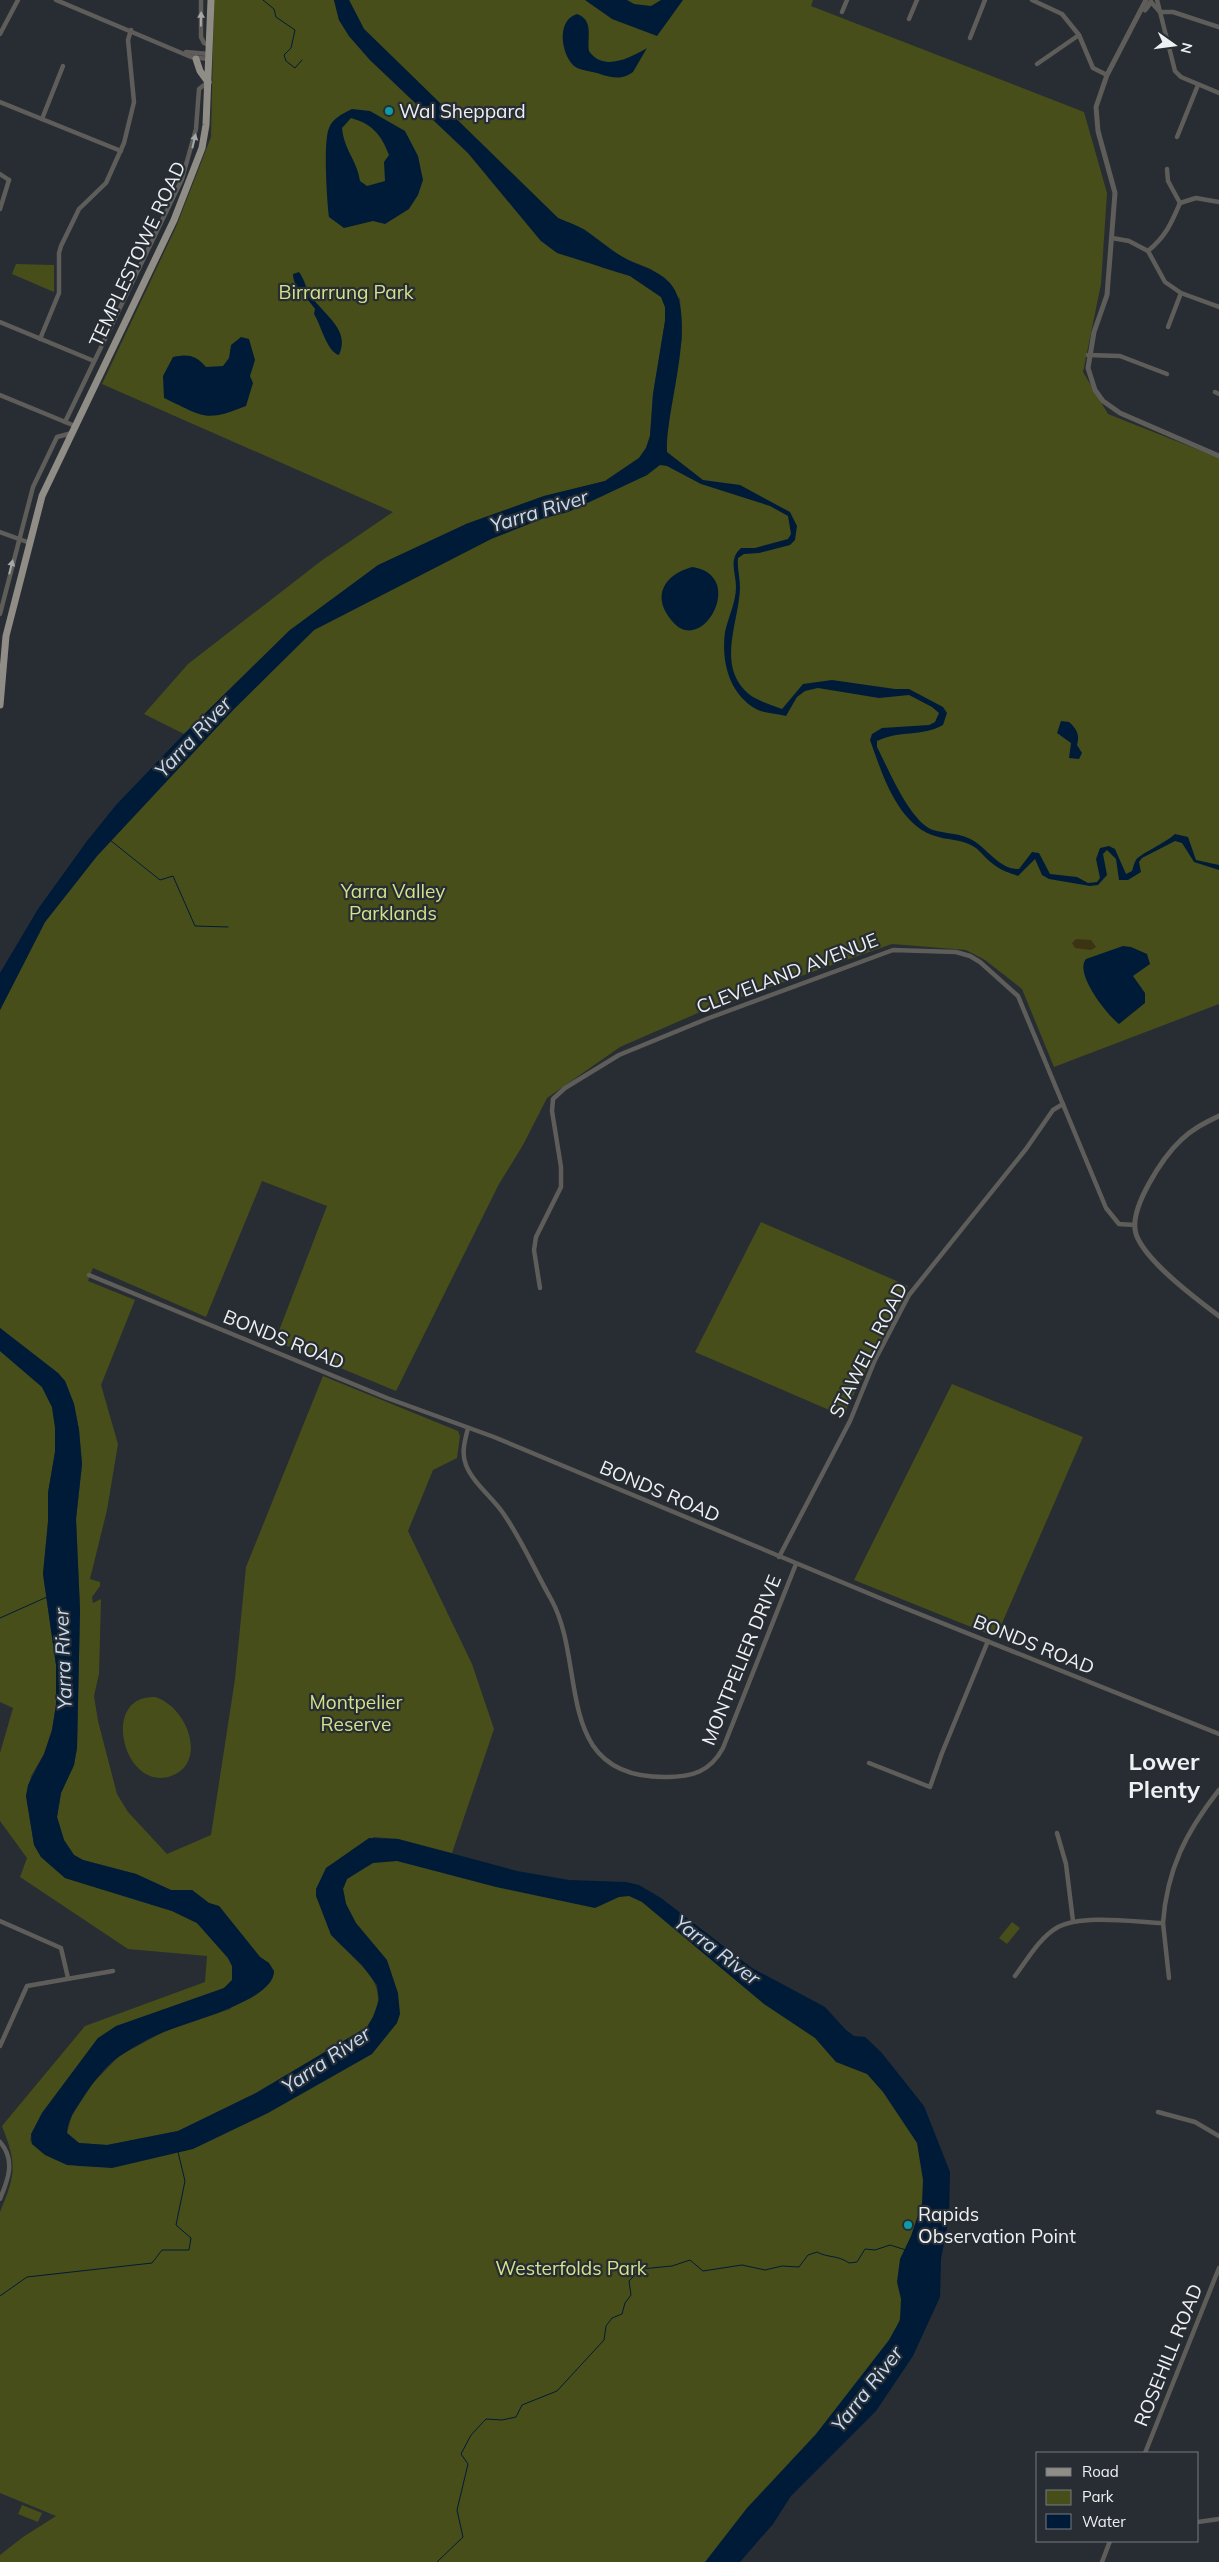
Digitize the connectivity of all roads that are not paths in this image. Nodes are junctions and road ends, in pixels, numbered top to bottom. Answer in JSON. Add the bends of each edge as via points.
{"nodes":[{"id":1,"x":17,"y":0,"type":"edge"},
{"id":2,"x":56,"y":0,"type":"edge"},
{"id":3,"x":201,"y":0,"type":"edge"},
{"id":4,"x":211,"y":0,"type":"edge"},
{"id":5,"x":847,"y":0,"type":"edge"},
{"id":6,"x":917,"y":0,"type":"edge"},
{"id":7,"x":985,"y":0,"type":"edge"},
{"id":8,"x":1032,"y":0,"type":"edge"},
{"id":9,"x":1151,"y":1,"type":"edge"},
{"id":10,"x":842,"y":12,"type":"dead end"},
{"id":11,"x":1160,"y":12,"type":"junction"},
{"id":12,"x":909,"y":19,"type":"dead end"},
{"id":13,"x":1219,"y":27,"type":"edge"},
{"id":14,"x":131,"y":30,"type":"junction"},
{"id":15,"x":0,"y":34,"type":"edge"},
{"id":16,"x":1079,"y":35,"type":"junction"},
{"id":17,"x":970,"y":38,"type":"dead end"},
{"id":18,"x":209,"y":44,"type":"junction"},
{"id":19,"x":182,"y":52,"type":"junction"},
{"id":20,"x":209,"y":56,"type":"junction"},
{"id":21,"x":196,"y":59,"type":"junction"},
{"id":22,"x":1037,"y":64,"type":"dead end"},
{"id":23,"x":63,"y":66,"type":"dead end"},
{"id":24,"x":1107,"y":75,"type":"junction"},
{"id":25,"x":208,"y":82,"type":"junction"},
{"id":26,"x":1198,"y":84,"type":"junction"},
{"id":27,"x":1219,"y":93,"type":"edge"},
{"id":28,"x":0,"y":102,"type":"edge"},
{"id":29,"x":42,"y":118,"type":"junction"},
{"id":30,"x":1177,"y":137,"type":"dead end"},
{"id":31,"x":121,"y":151,"type":"junction"},
{"id":32,"x":1167,"y":169,"type":"dead end"},
{"id":33,"x":0,"y":174,"type":"edge"},
{"id":34,"x":1219,"y":202,"type":"edge"},
{"id":35,"x":1180,"y":203,"type":"junction"},
{"id":36,"x":0,"y":209,"type":"edge"},
{"id":37,"x":1112,"y":238,"type":"junction"},
{"id":38,"x":1148,"y":251,"type":"junction"},
{"id":39,"x":1182,"y":293,"type":"junction"},
{"id":40,"x":1219,"y":307,"type":"edge"},
{"id":41,"x":0,"y":322,"type":"edge"},
{"id":42,"x":1168,"y":327,"type":"dead end"},
{"id":43,"x":40,"y":339,"type":"junction"},
{"id":44,"x":1088,"y":355,"type":"junction"},
{"id":45,"x":94,"y":361,"type":"junction"},
{"id":46,"x":1167,"y":374,"type":"dead end"},
{"id":47,"x":0,"y":395,"type":"edge"},
{"id":48,"x":66,"y":422,"type":"junction"},
{"id":49,"x":74,"y":429,"type":"junction"},
{"id":50,"x":1219,"y":456,"type":"edge"},
{"id":51,"x":0,"y":532,"type":"edge"},
{"id":52,"x":18,"y":539,"type":"junction"},
{"id":53,"x":30,"y":543,"type":"junction"},
{"id":54,"x":0,"y":614,"type":"edge"},
{"id":55,"x":0,"y":690,"type":"edge"},
{"id":56,"x":0,"y":705,"type":"edge"},
{"id":57,"x":1064,"y":1104,"type":"junction"},
{"id":58,"x":1219,"y":1116,"type":"edge"},
{"id":59,"x":1135,"y":1225,"type":"junction"},
{"id":60,"x":89,"y":1274,"type":"dead end"},
{"id":61,"x":540,"y":1288,"type":"dead end"},
{"id":62,"x":1219,"y":1316,"type":"edge"},
{"id":63,"x":468,"y":1428,"type":"junction"},
{"id":64,"x":779,"y":1557,"type":"junction"},
{"id":65,"x":796,"y":1564,"type":"junction"},
{"id":66,"x":988,"y":1641,"type":"junction"},
{"id":67,"x":1219,"y":1734,"type":"edge"},
{"id":68,"x":869,"y":1763,"type":"dead end"},
{"id":69,"x":1219,"y":1790,"type":"edge"},
{"id":70,"x":1057,"y":1833,"type":"dead end"},
{"id":71,"x":1073,"y":1921,"type":"junction"},
{"id":72,"x":0,"y":1922,"type":"edge"},
{"id":73,"x":1163,"y":1923,"type":"junction"},
{"id":74,"x":114,"y":1971,"type":"dead end"},
{"id":75,"x":1015,"y":1976,"type":"dead end"},
{"id":76,"x":68,"y":1978,"type":"junction"},
{"id":77,"x":1169,"y":1978,"type":"dead end"},
{"id":78,"x":0,"y":2046,"type":"edge"},
{"id":79,"x":1158,"y":2112,"type":"dead end"},
{"id":80,"x":1219,"y":2136,"type":"edge"},
{"id":81,"x":0,"y":2142,"type":"edge"},
{"id":82,"x":0,"y":2199,"type":"edge"},
{"id":83,"x":1219,"y":2268,"type":"edge"},
{"id":84,"x":1145,"y":2452,"type":"edge"},
{"id":85,"x":1219,"y":2519,"type":"edge"},
{"id":86,"x":1199,"y":2522,"type":"edge"},
{"id":87,"x":1110,"y":2542,"type":"edge"},
{"id":88,"x":1102,"y":2562,"type":"edge"}],
"edges":[{"from":1,"to":15,"type":"street"},
{"from":2,"to":14,"type":"street"},
{"from":18,"to":3,"type":"street","name":"TEMPLESTOWE ROAD","one_way":true,"via":[[201,38]]},
{"from":4,"to":18,"type":"main road","name":"TEMPLESTOWE ROAD"},
{"from":5,"to":10,"type":"street"},
{"from":6,"to":12,"type":"street"},
{"from":7,"to":17,"type":"street"},
{"from":8,"to":16,"type":"street","via":[[1062,14]]},
{"from":9,"to":11,"type":"street"},
{"from":9,"to":24,"type":"street"},
{"from":11,"to":13,"type":"street","via":[[1173,12]]},
{"from":11,"to":26,"type":"street","via":[[1175,71]]},
{"from":14,"to":19,"type":"street"},
{"from":14,"to":31,"type":"street","via":[[128,40],[134,102]]},
{"from":16,"to":22,"type":"street"},
{"from":16,"to":24,"type":"street","via":[[1092,68]]},
{"from":18,"to":20,"type":"main road","name":"TEMPLESTOWE ROAD"},
{"from":19,"to":20,"type":"street"},
{"from":19,"to":21,"type":"street"},
{"from":20,"to":21,"type":"street"},
{"from":20,"to":25,"type":"main road","name":"TEMPLESTOWE ROAD"},
{"from":21,"to":25,"type":"main road"},
{"from":23,"to":29,"type":"street"},
{"from":24,"to":37,"type":"street","via":[[1096,107],[1098,131],[1114,193]]},
{"from":45,"to":25,"type":"street","name":"TEMPLESTOWE ROAD","one_way":true,"via":[[182,179],[196,130],[199,89]]},
{"from":25,"to":49,"type":"main road","name":"TEMPLESTOWE ROAD","via":[[205,135],[191,181]]},
{"from":26,"to":27,"type":"street"},
{"from":26,"to":30,"type":"street"},
{"from":28,"to":29,"type":"street"},
{"from":29,"to":31,"type":"street"},
{"from":31,"to":43,"type":"street","via":[[104,186],[77,212],[62,246],[59,292]]},
{"from":32,"to":35,"type":"street","via":[[1168,181]]},
{"from":33,"to":36,"type":"street","via":[[12,179]]},
{"from":34,"to":35,"type":"street","via":[[1196,198]]},
{"from":35,"to":38,"type":"street","via":[[1163,238]]},
{"from":37,"to":38,"type":"street","via":[[1133,242]]},
{"from":37,"to":44,"type":"street","via":[[1107,295]]},
{"from":38,"to":39,"type":"street","via":[[1165,282]]},
{"from":39,"to":40,"type":"street"},
{"from":39,"to":42,"type":"street"},
{"from":41,"to":43,"type":"street"},
{"from":43,"to":45,"type":"street"},
{"from":44,"to":46,"type":"street","via":[[1120,356]]},
{"from":44,"to":50,"type":"street","via":[[1090,378],[1108,406]]},
{"from":45,"to":48,"type":"street","name":"TEMPLESTOWE ROAD"},
{"from":47,"to":48,"type":"street"},
{"from":48,"to":49,"type":"street"},
{"from":49,"to":52,"type":"street","via":[[57,437],[33,487]]},
{"from":49,"to":53,"type":"main road","name":"TEMPLESTOWE ROAD","via":[[45,489]]},
{"from":51,"to":52,"type":"street"},
{"from":52,"to":53,"type":"street"},
{"from":54,"to":52,"type":"street","one_way":true},
{"from":53,"to":55,"type":"main road","name":"TEMPLESTOWE ROAD","via":[[6,636]]},
{"from":55,"to":56,"type":"main road","name":"TEMPLESTOWE ROAD"},
{"from":57,"to":59,"type":"street","name":"CLEVELAND AVENUE","via":[[1106,1208],[1118,1224]]},
{"from":57,"to":61,"type":"street","name":"CLEVELAND AVENUE","via":[[1018,996],[1012,990],[970,956],[956,952],[892,950],[619,1055],[564,1088],[554,1099],[552,1111],[561,1187],[536,1237],[534,1250]]},
{"from":57,"to":64,"type":"street","name":"STAWELL ROAD","via":[[1053,1110],[1026,1149],[909,1295],[850,1421]]},
{"from":58,"to":59,"type":"street","via":[[1194,1128],[1180,1141],[1142,1198]]},
{"from":59,"to":62,"type":"street","via":[[1143,1247],[1166,1273]]},
{"from":60,"to":63,"type":"street","name":"BONDS ROAD"},
{"from":63,"to":64,"type":"street","name":"BONDS ROAD"},
{"from":63,"to":65,"type":"street","name":"MONTPELIER DRIVE","via":[[463,1450],[465,1464],[504,1514],[557,1613],[582,1725],[599,1752],[630,1772],[654,1777],[686,1776],[704,1771],[715,1761]]},
{"from":64,"to":65,"type":"street","name":"BONDS ROAD"},
{"from":65,"to":66,"type":"street","name":"BONDS ROAD"},
{"from":66,"to":67,"type":"street","name":"BONDS ROAD"},
{"from":66,"to":68,"type":"street","via":[[930,1787]]},
{"from":69,"to":73,"type":"street","via":[[1180,1848],[1169,1878]]},
{"from":70,"to":71,"type":"street","via":[[1066,1864]]},
{"from":71,"to":73,"type":"street"},
{"from":71,"to":75,"type":"street","via":[[1058,1927],[1040,1942]]},
{"from":72,"to":76,"type":"street","via":[[61,1948]]},
{"from":73,"to":77,"type":"street"},
{"from":74,"to":76,"type":"street"},
{"from":76,"to":78,"type":"street","via":[[27,1986]]},
{"from":79,"to":80,"type":"street","via":[[1195,2122]]},
{"from":81,"to":82,"type":"street","via":[[6,2151],[9,2173]]},
{"from":83,"to":84,"type":"street","name":"ROSEHILL ROAD"},
{"from":85,"to":86,"type":"street"},
{"from":87,"to":88,"type":"street"}]}
